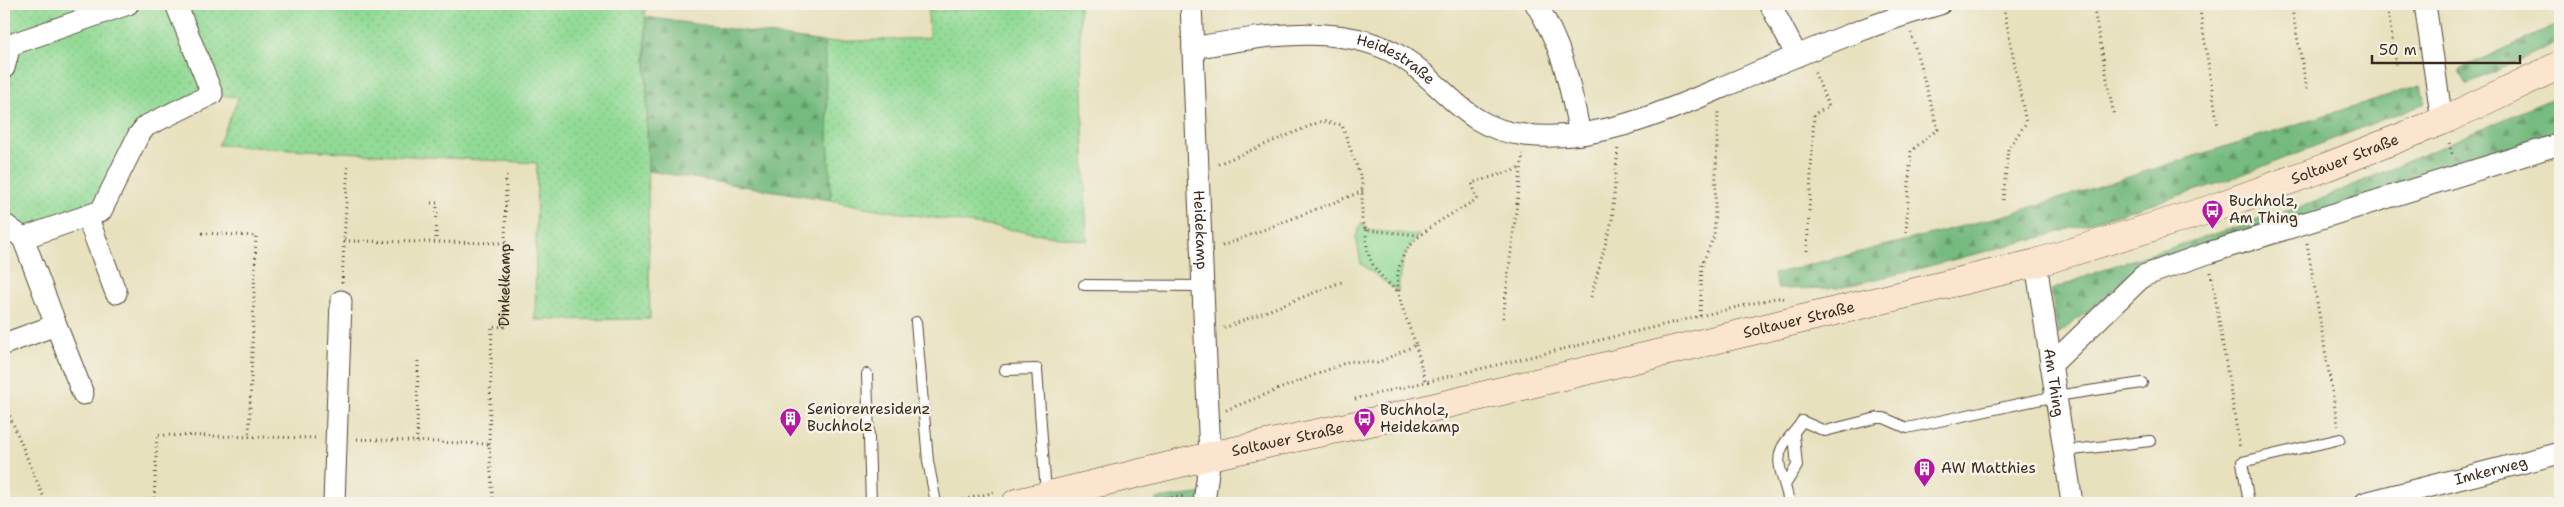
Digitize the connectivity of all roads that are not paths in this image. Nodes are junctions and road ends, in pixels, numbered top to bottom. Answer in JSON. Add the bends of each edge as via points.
{"nodes":[{"id":1,"x":128,"y":4,"type":"edge"},
{"id":2,"x":176,"y":4,"type":"edge"},
{"id":3,"x":1192,"y":4,"type":"edge"},
{"id":4,"x":1536,"y":4,"type":"edge"},
{"id":5,"x":1770,"y":4,"type":"edge"},
{"id":6,"x":1940,"y":4,"type":"edge"},
{"id":7,"x":2425,"y":4,"type":"edge"},
{"id":8,"x":7,"y":37,"type":"edge"},
{"id":9,"x":1193,"y":48,"type":"junction"},
{"id":10,"x":1801,"y":54,"type":"junction"},
{"id":11,"x":2560,"y":65,"type":"edge"},
{"id":12,"x":4,"y":68,"type":"edge"},
{"id":13,"x":2442,"y":121,"type":"junction"},
{"id":14,"x":1580,"y":134,"type":"junction"},
{"id":15,"x":2560,"y":144,"type":"edge"},
{"id":16,"x":87,"y":216,"type":"junction"},
{"id":17,"x":4,"y":224,"type":"edge"},
{"id":18,"x":23,"y":238,"type":"junction"},
{"id":19,"x":2036,"y":263,"type":"junction"},
{"id":20,"x":1084,"y":286,"type":"dead end"},
{"id":21,"x":1203,"y":286,"type":"junction"},
{"id":22,"x":116,"y":293,"type":"dead end"},
{"id":23,"x":341,"y":301,"type":"road end"},
{"id":24,"x":916,"y":322,"type":"dead end"},
{"id":25,"x":56,"y":325,"type":"junction"},
{"id":26,"x":4,"y":344,"type":"edge"},
{"id":27,"x":2051,"y":365,"type":"junction"},
{"id":28,"x":1005,"y":370,"type":"dead end"},
{"id":29,"x":867,"y":374,"type":"dead end"},
{"id":30,"x":2142,"y":383,"type":"dead end"},
{"id":31,"x":83,"y":394,"type":"dead end"},
{"id":32,"x":2056,"y":396,"type":"junction"},
{"id":33,"x":1794,"y":434,"type":"junction"},
{"id":34,"x":2340,"y":439,"type":"road end"},
{"id":35,"x":2150,"y":441,"type":"dead end"},
{"id":36,"x":2064,"y":451,"type":"junction"},
{"id":37,"x":2560,"y":453,"type":"edge"},
{"id":38,"x":1210,"y":456,"type":"junction"},
{"id":39,"x":1785,"y":485,"type":"junction"},
{"id":40,"x":1047,"y":496,"type":"junction"},
{"id":41,"x":1205,"y":498,"type":"edge"},
{"id":42,"x":2403,"y":498,"type":"edge"},
{"id":43,"x":334,"y":503,"type":"edge"},
{"id":44,"x":871,"y":503,"type":"edge"},
{"id":45,"x":936,"y":503,"type":"edge"},
{"id":46,"x":1016,"y":503,"type":"edge"},
{"id":47,"x":1789,"y":503,"type":"edge"},
{"id":48,"x":2072,"y":503,"type":"edge"},
{"id":49,"x":2249,"y":503,"type":"edge"},
{"id":50,"x":2365,"y":503,"type":"edge"}],
"edges":[{"from":1,"to":8,"type":"street"},
{"from":2,"to":16,"type":"street","via":[[212,94],[146,126],[101,211]]},
{"from":3,"to":9,"type":"street","name":"Heidekamp"},
{"from":4,"to":14,"type":"street","via":[[1553,30],[1566,65]]},
{"from":5,"to":10,"type":"street"},
{"from":6,"to":10,"type":"street","name":"Heidestraße","via":[[1906,13]]},
{"from":7,"to":13,"type":"street"},
{"from":8,"to":12,"type":"street"},
{"from":9,"to":14,"type":"street","name":"Heidestraße","via":[[1273,36],[1336,36],[1361,40],[1383,47],[1410,63],[1461,110],[1483,124],[1526,136]]},
{"from":9,"to":21,"type":"street","name":"Heidekamp"},
{"from":10,"to":14,"type":"street","name":"Heidestraße","via":[[1650,118]]},
{"from":11,"to":13,"type":"main road","name":"Soltauer Straße"},
{"from":13,"to":19,"type":"main road","name":"Soltauer Straße","via":[[2208,210]]},
{"from":15,"to":27,"type":"street","via":[[2143,276]]},
{"from":16,"to":18,"type":"street"},
{"from":16,"to":22,"type":"street"},
{"from":17,"to":18,"type":"street"},
{"from":18,"to":25,"type":"street"},
{"from":19,"to":27,"type":"street","name":"Am Thing"},
{"from":19,"to":38,"type":"main road","name":"Soltauer Straße","via":[[1399,416]]},
{"from":20,"to":21,"type":"lane"},
{"from":21,"to":38,"type":"street","name":"Heidekamp"},
{"from":23,"to":43,"type":"street"},
{"from":24,"to":45,"type":"lane","via":[[928,461]]},
{"from":25,"to":26,"type":"street"},
{"from":25,"to":31,"type":"street"},
{"from":27,"to":32,"type":"street","name":"Am Thing"},
{"from":28,"to":40,"type":"lane","via":[[1037,369]]},
{"from":29,"to":44,"type":"lane"},
{"from":30,"to":32,"type":"lane"},
{"from":32,"to":33,"type":"lane","via":[[1907,428],[1877,418],[1824,431],[1802,421]]},
{"from":32,"to":36,"type":"street","name":"Am Thing"},
{"from":33,"to":39,"type":"lane","via":[[1798,466]]},
{"from":33,"to":39,"type":"lane","via":[[1785,442],[1779,460]]},
{"from":34,"to":49,"type":"lane","via":[[2242,462]]},
{"from":35,"to":36,"type":"lane"},
{"from":36,"to":48,"type":"street","name":"Am Thing"},
{"from":37,"to":42,"type":"street","name":"Imkerweg"},
{"from":38,"to":40,"type":"main road","name":"Soltauer Straße"},
{"from":38,"to":41,"type":"street","name":"Heidekamp"},
{"from":39,"to":47,"type":"lane"},
{"from":40,"to":46,"type":"main road","name":"Soltauer Straße"},
{"from":42,"to":50,"type":"street","name":"Imkerweg"}]}
